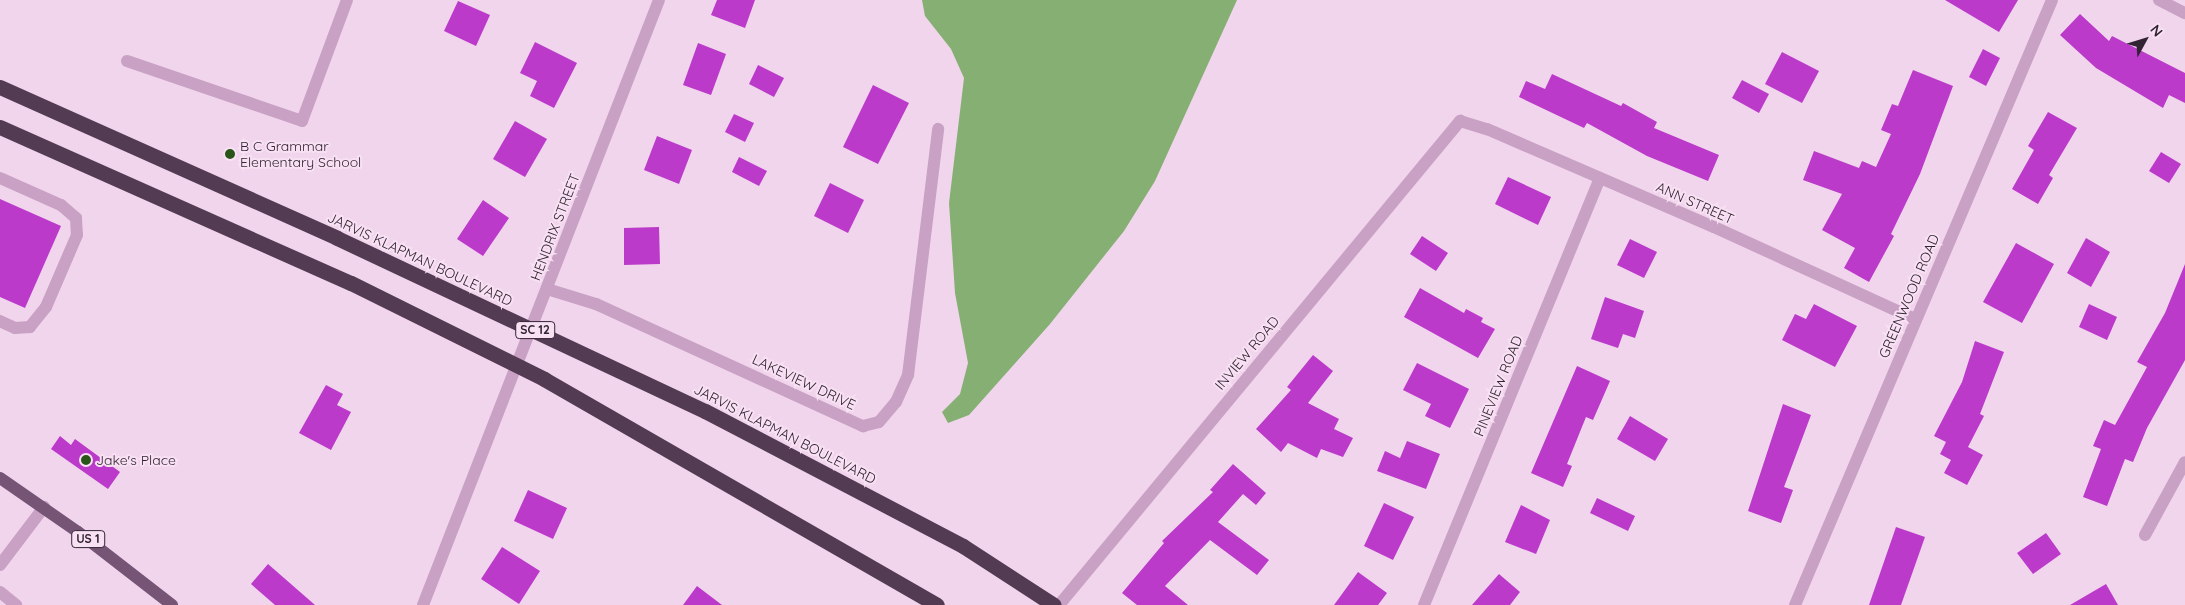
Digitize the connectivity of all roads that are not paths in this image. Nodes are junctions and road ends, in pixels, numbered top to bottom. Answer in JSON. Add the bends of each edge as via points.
{"nodes":[{"id":1,"x":347,"y":0,"type":"edge"},
{"id":2,"x":660,"y":0,"type":"edge"},
{"id":3,"x":2052,"y":0,"type":"edge"},
{"id":4,"x":2159,"y":0,"type":"edge"},
{"id":5,"x":2185,"y":13,"type":"edge"},
{"id":6,"x":127,"y":61,"type":"dead end"},
{"id":7,"x":0,"y":87,"type":"edge"},
{"id":8,"x":1460,"y":121,"type":"joint"},
{"id":9,"x":0,"y":127,"type":"edge"},
{"id":10,"x":938,"y":129,"type":"dead end"},
{"id":11,"x":0,"y":178,"type":"edge"},
{"id":12,"x":1600,"y":179,"type":"junction"},
{"id":13,"x":547,"y":288,"type":"junction"},
{"id":14,"x":1915,"y":319,"type":"junction"},
{"id":15,"x":0,"y":321,"type":"edge"},
{"id":16,"x":532,"y":328,"type":"junction"},
{"id":17,"x":517,"y":366,"type":"junction"},
{"id":18,"x":2185,"y":462,"type":"edge"},
{"id":19,"x":0,"y":478,"type":"edge"},
{"id":20,"x":44,"y":507,"type":"junction"},
{"id":21,"x":2145,"y":535,"type":"dead end"},
{"id":22,"x":0,"y":565,"type":"edge"},
{"id":23,"x":0,"y":592,"type":"edge"},
{"id":24,"x":16,"y":605,"type":"edge"},
{"id":25,"x":172,"y":605,"type":"edge"},
{"id":26,"x":423,"y":605,"type":"edge"},
{"id":27,"x":937,"y":605,"type":"edge"},
{"id":28,"x":1054,"y":605,"type":"edge"},
{"id":29,"x":1059,"y":605,"type":"edge"},
{"id":30,"x":1424,"y":605,"type":"edge"},
{"id":31,"x":1794,"y":605,"type":"edge"}],
"edges":[{"from":1,"to":6,"type":"street","via":[[302,121]]},
{"from":2,"to":13,"type":"street","name":"HENDRIX STREET"},
{"from":3,"to":14,"type":"street","name":"GREENWOOD ROAD"},
{"from":4,"to":5,"type":"street"},
{"from":7,"to":16,"type":"highway","name":"JARVIS KLAPMAN BOULEVARD","number":"SC 12"},
{"from":8,"to":12,"type":"street","name":"ANN STREET","via":[[1487,129]]},
{"from":8,"to":29,"type":"street","name":"INVIEW ROAD"},
{"from":9,"to":17,"type":"highway","via":[[334,276]]},
{"from":10,"to":13,"type":"street","name":"LAKEVIEW DRIVE","via":[[908,375],[896,402],[879,422],[863,426],[596,304]]},
{"from":11,"to":15,"type":"street","via":[[60,205],[76,218],[77,235],[46,307],[30,327],[15,328]]},
{"from":12,"to":14,"type":"street","name":"ANN STREET"},
{"from":12,"to":30,"type":"street","name":"PINEVIEW ROAD"},
{"from":13,"to":16,"type":"street","name":"HENDRIX STREET"},
{"from":14,"to":31,"type":"street","name":"GREENWOOD ROAD"},
{"from":16,"to":17,"type":"street","name":"HENDRIX STREET"},
{"from":16,"to":28,"type":"highway","name":"JARVIS KLAPMAN BOULEVARD","number":"SC 12","via":[[895,508],[971,551]]},
{"from":17,"to":26,"type":"street","name":"HENDRIX STREET"},
{"from":17,"to":27,"type":"highway","via":[[620,420]]},
{"from":18,"to":21,"type":"street"},
{"from":19,"to":20,"type":"main road","number":"US 1"},
{"from":20,"to":22,"type":"street"},
{"from":20,"to":25,"type":"main road","number":"US 1"},
{"from":23,"to":24,"type":"street"}]}
